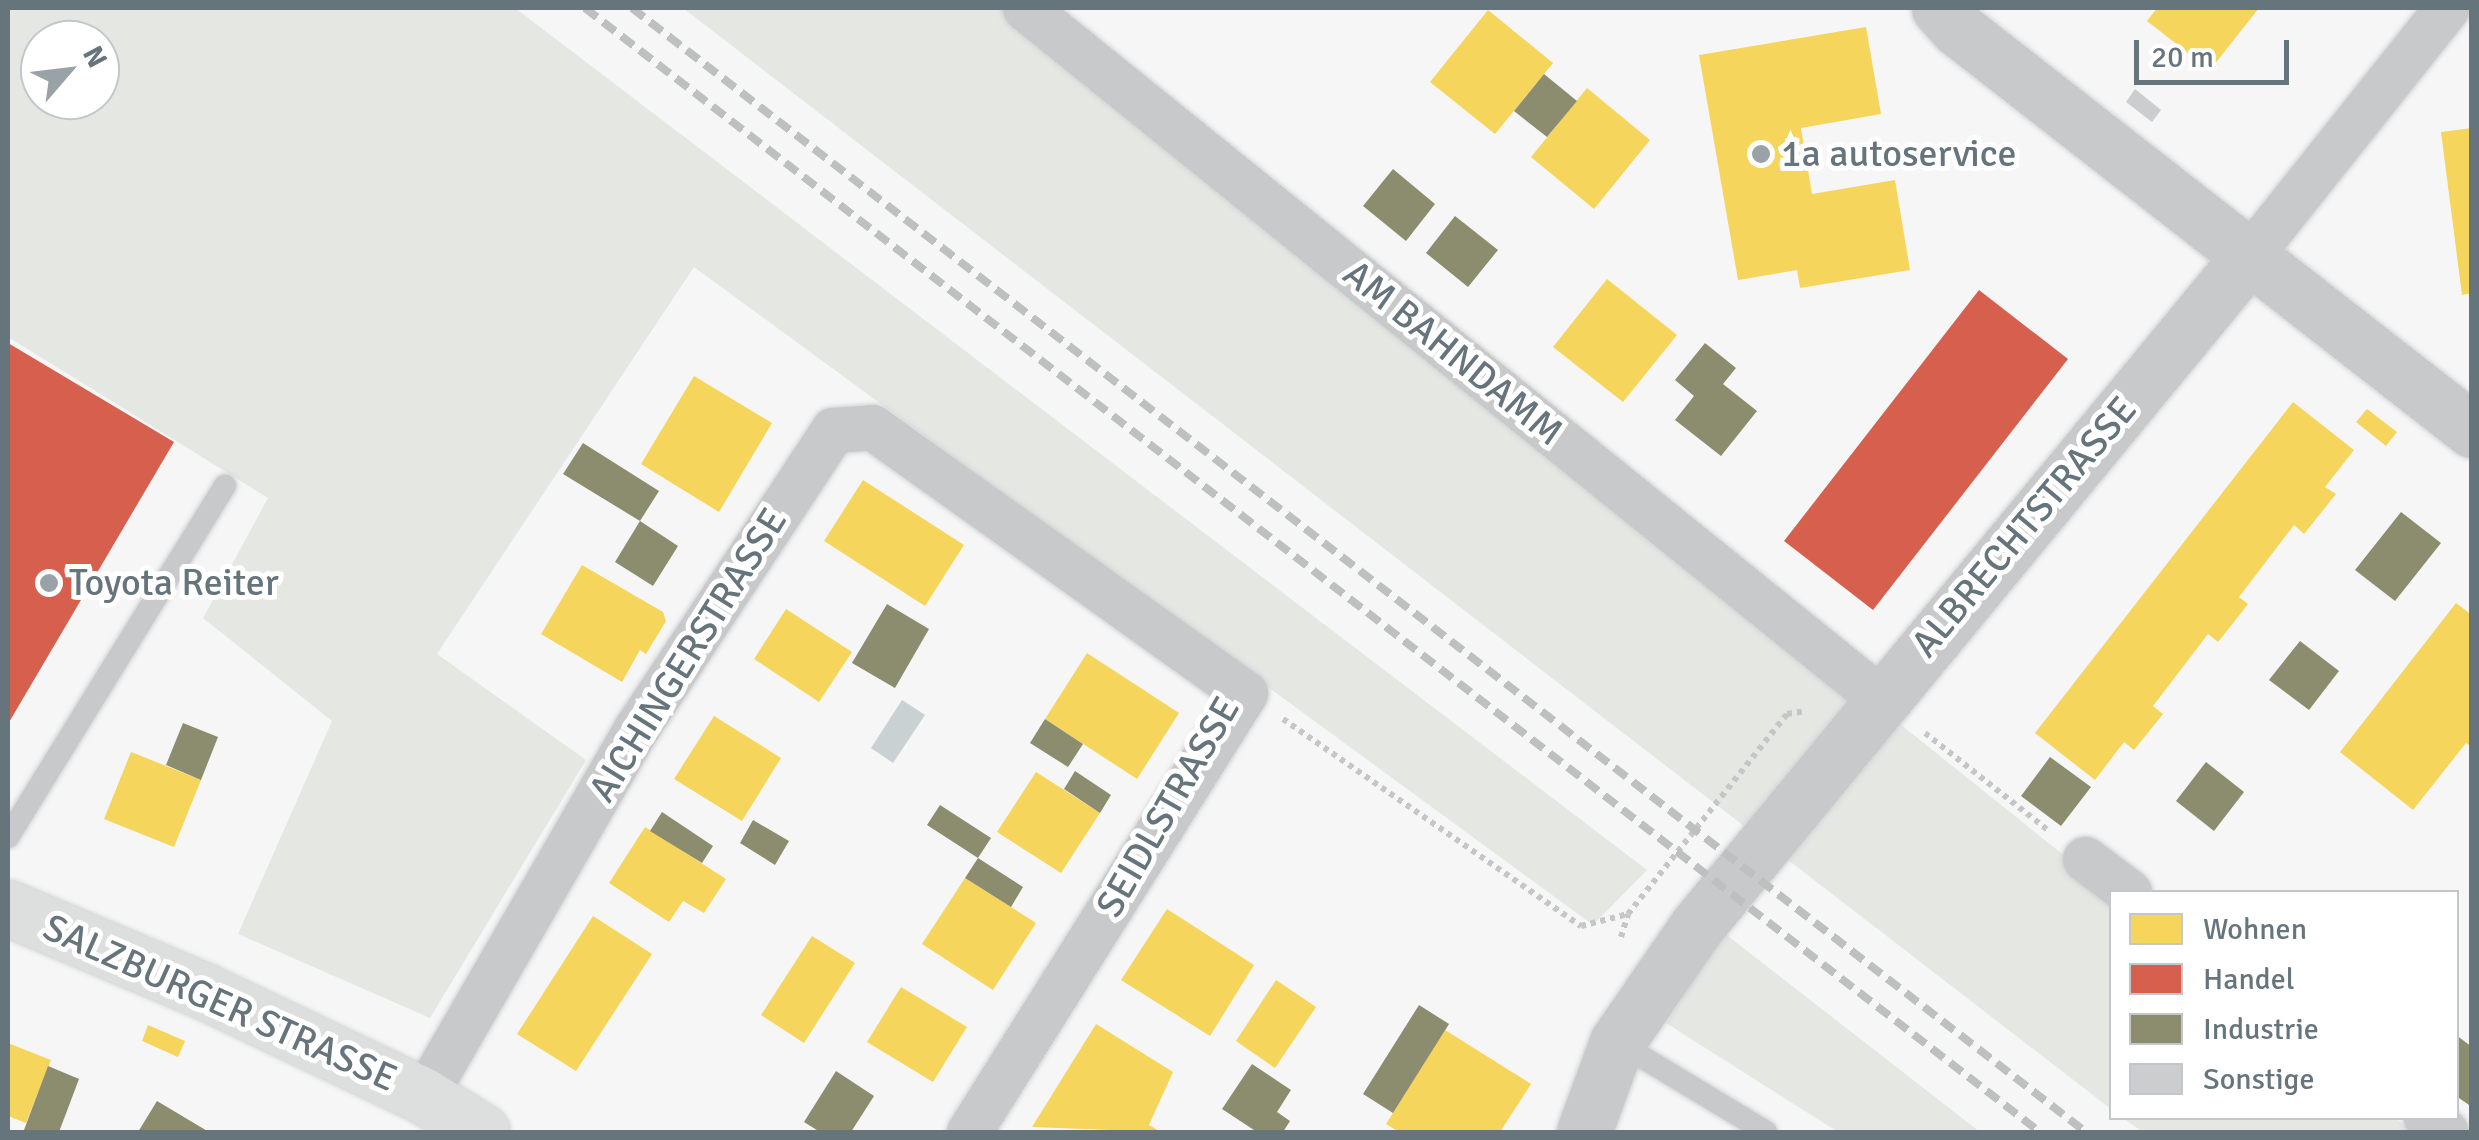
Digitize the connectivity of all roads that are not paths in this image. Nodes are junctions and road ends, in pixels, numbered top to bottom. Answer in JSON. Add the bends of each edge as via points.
{"nodes":[{"id":1,"x":1025,"y":8,"type":"edge"},
{"id":2,"x":1938,"y":8,"type":"edge"},
{"id":3,"x":2447,"y":8,"type":"edge"},
{"id":4,"x":2251,"y":254,"type":"junction"},
{"id":5,"x":2472,"y":430,"type":"edge"},
{"id":6,"x":225,"y":486,"type":"dead end"},
{"id":7,"x":1038,"y":550,"type":"joint"},
{"id":8,"x":1881,"y":699,"type":"junction"},
{"id":9,"x":9,"y":832,"type":"edge"},
{"id":10,"x":2085,"y":859,"type":"road end"},
{"id":11,"x":2126,"y":890,"type":"edge"},
{"id":12,"x":8,"y":908,"type":"edge"},
{"id":13,"x":1617,"y":1042,"type":"junction"},
{"id":14,"x":424,"y":1096,"type":"junction"},
{"id":15,"x":482,"y":1132,"type":"edge"},
{"id":16,"x":969,"y":1132,"type":"edge"},
{"id":17,"x":1584,"y":1132,"type":"edge"},
{"id":18,"x":1766,"y":1132,"type":"edge"}],
"edges":[{"from":1,"to":8,"type":"street","name":"AM BAHNDAMM"},
{"from":2,"to":4,"type":"street"},
{"from":3,"to":4,"type":"street"},
{"from":4,"to":5,"type":"street"},
{"from":4,"to":8,"type":"street","name":"ALBRECHTSTRASSE"},
{"from":6,"to":9,"type":"lane"},
{"from":7,"to":14,"type":"street","name":"AICHINGERSTRASSE","via":[[872,427],[833,430],[636,730]]},
{"from":7,"to":16,"type":"street","name":"SEIDLSTRASSE","via":[[1245,693]]},
{"from":8,"to":13,"type":"street","name":"ALBRECHTSTRASSE","via":[[1696,926]]},
{"from":10,"to":11,"type":"street"},
{"from":12,"to":14,"type":"main road","name":"SALZBURGER STRASSE","via":[[202,990]]},
{"from":13,"to":17,"type":"street","name":"ALBRECHTSTRASSE"},
{"from":13,"to":18,"type":"lane"},
{"from":14,"to":15,"type":"main road","name":"SALZBURGER STRASSE"}]}
